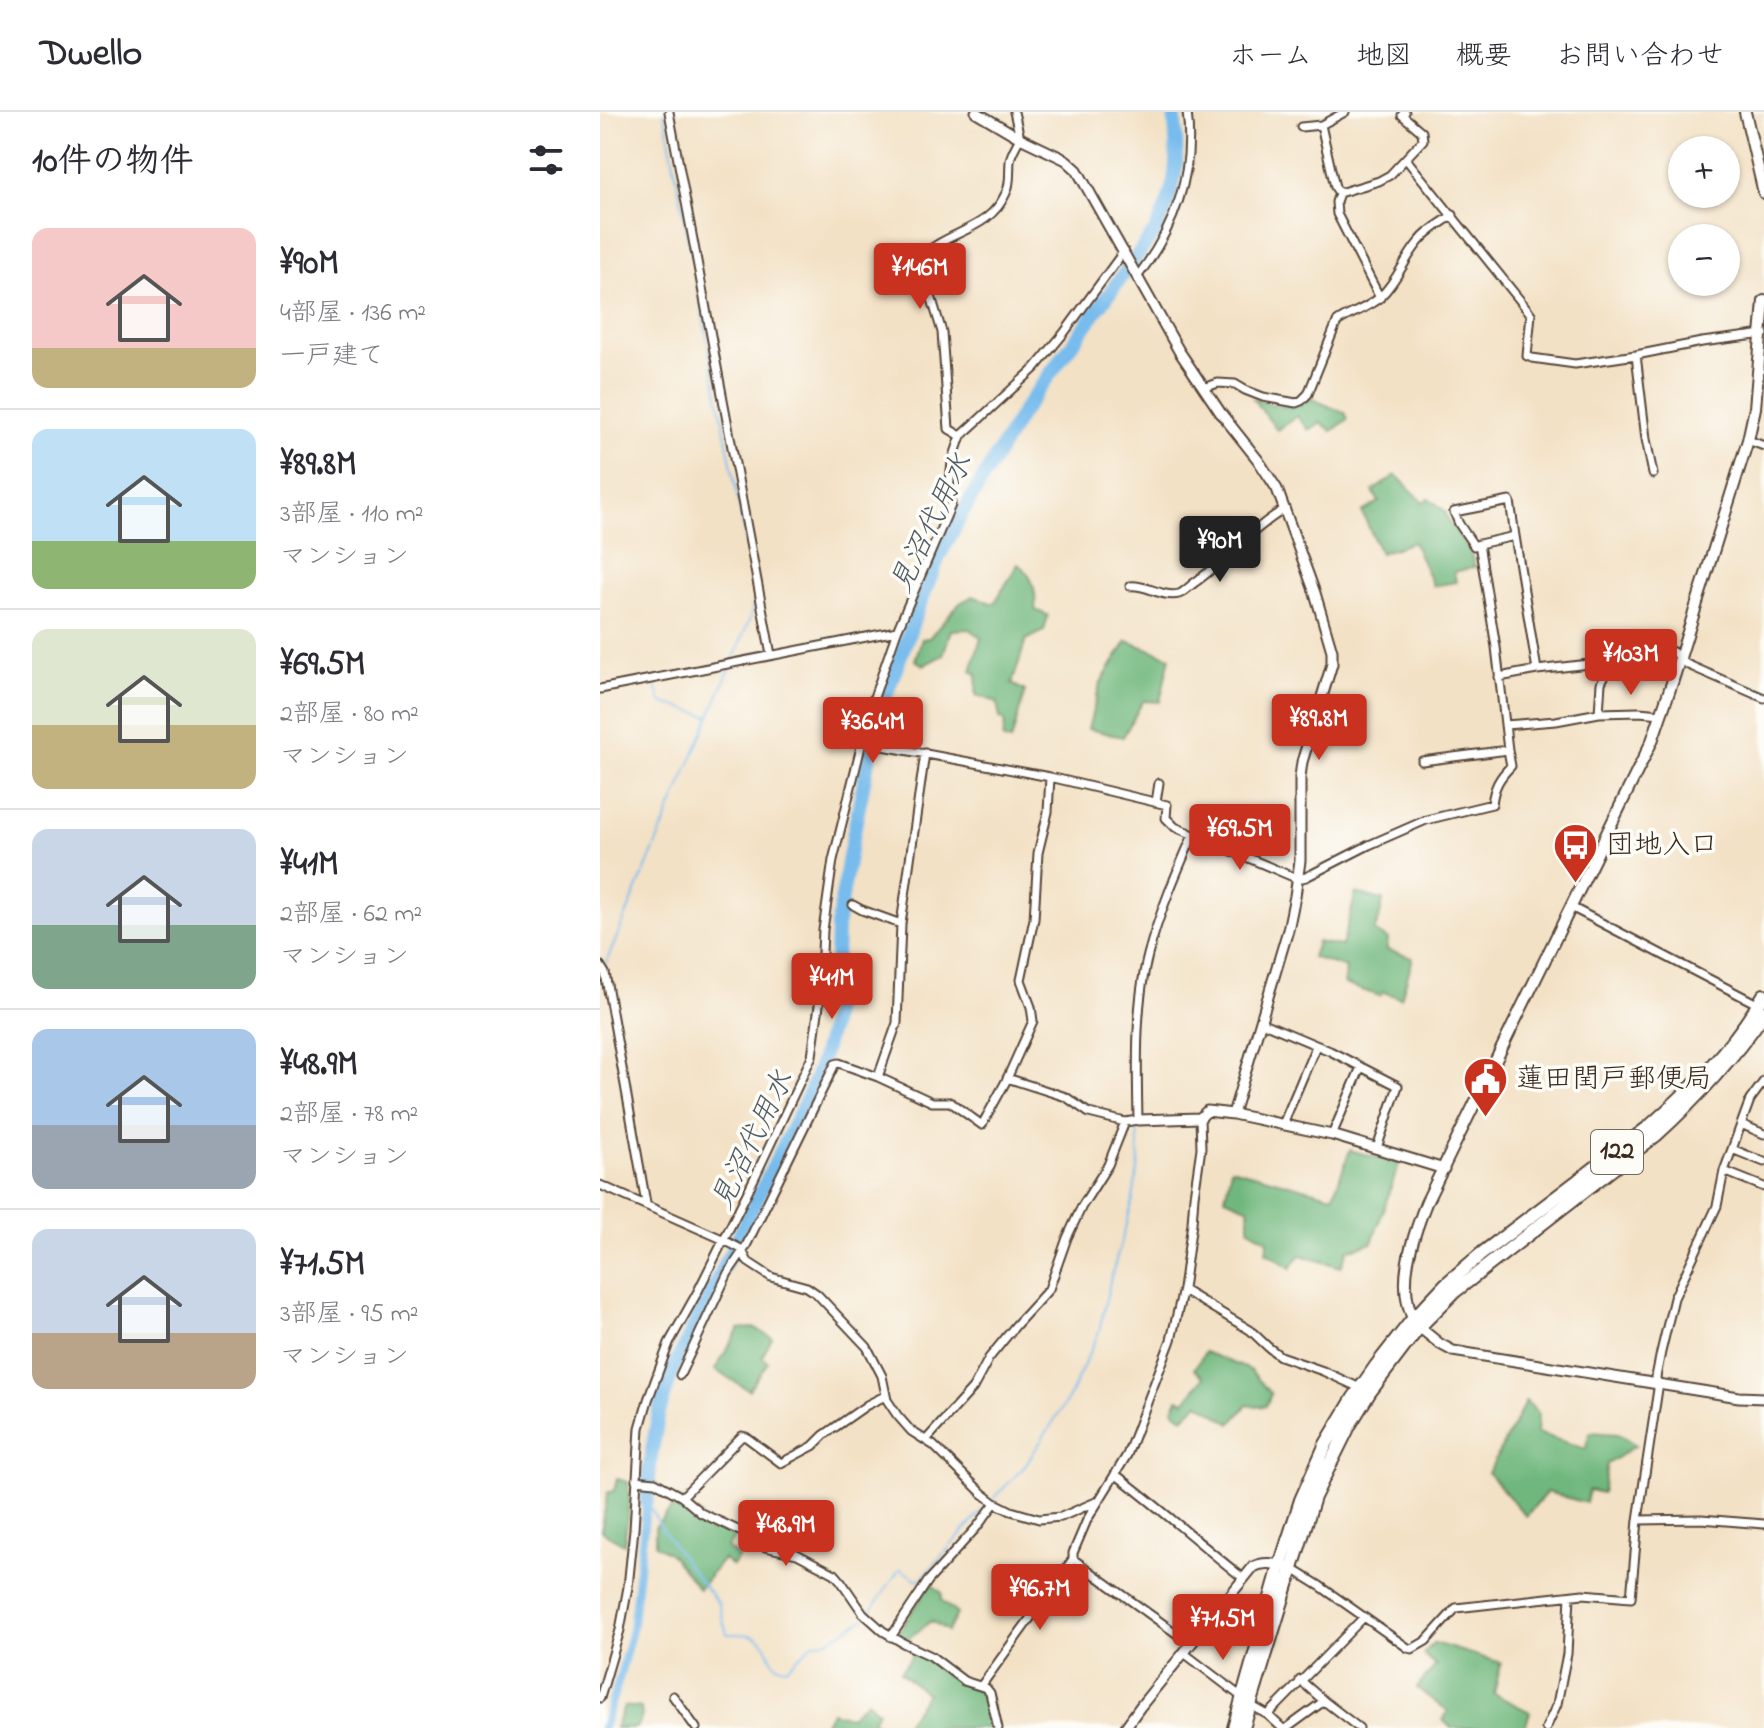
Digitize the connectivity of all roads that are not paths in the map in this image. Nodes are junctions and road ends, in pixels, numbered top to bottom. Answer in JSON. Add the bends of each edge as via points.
{"nodes":[{"id":1,"x":669,"y":112,"type":"edge"},
{"id":2,"x":976,"y":112,"type":"edge"},
{"id":3,"x":1014,"y":112,"type":"edge"},
{"id":4,"x":1187,"y":112,"type":"edge"},
{"id":5,"x":1345,"y":112,"type":"edge"},
{"id":6,"x":1745,"y":112,"type":"edge"},
{"id":7,"x":1402,"y":113,"type":"edge"},
{"id":8,"x":1321,"y":125,"type":"junction"},
{"id":9,"x":1301,"y":127,"type":"dead end"},
{"id":10,"x":1020,"y":138,"type":"junction"},
{"id":11,"x":1406,"y":159,"type":"junction"},
{"id":12,"x":1339,"y":193,"type":"junction"},
{"id":13,"x":1764,"y":193,"type":"edge"},
{"id":14,"x":1453,"y":215,"type":"junction"},
{"id":15,"x":1125,"y":253,"type":"junction"},
{"id":16,"x":1137,"y":275,"type":"junction"},
{"id":17,"x":1380,"y":298,"type":"junction"},
{"id":18,"x":1764,"y":301,"type":"edge"},
{"id":19,"x":1763,"y":334,"type":"edge"},
{"id":20,"x":1636,"y":355,"type":"junction"},
{"id":21,"x":1204,"y":388,"type":"junction"},
{"id":22,"x":961,"y":436,"type":"junction"},
{"id":23,"x":1748,"y":440,"type":"junction"},
{"id":24,"x":1764,"y":446,"type":"edge"},
{"id":25,"x":1653,"y":474,"type":"dead end"},
{"id":26,"x":1285,"y":509,"type":"junction"},
{"id":27,"x":1515,"y":536,"type":"junction"},
{"id":28,"x":1479,"y":544,"type":"junction"},
{"id":29,"x":1130,"y":586,"type":"dead end"},
{"id":30,"x":897,"y":631,"type":"junction"},
{"id":31,"x":771,"y":655,"type":"junction"},
{"id":32,"x":1680,"y":657,"type":"junction"},
{"id":33,"x":1606,"y":662,"type":"junction"},
{"id":34,"x":1537,"y":670,"type":"junction"},
{"id":35,"x":1499,"y":677,"type":"junction"},
{"id":36,"x":600,"y":689,"type":"edge"},
{"id":37,"x":1764,"y":698,"type":"edge"},
{"id":38,"x":1599,"y":713,"type":"junction"},
{"id":39,"x":1662,"y":714,"type":"junction"},
{"id":40,"x":1505,"y":725,"type":"junction"},
{"id":41,"x":883,"y":746,"type":"dead end"},
{"id":42,"x":1508,"y":750,"type":"junction"},
{"id":43,"x":925,"y":753,"type":"junction"},
{"id":44,"x":1422,"y":761,"type":"dead end"},
{"id":45,"x":1050,"y":777,"type":"junction"},
{"id":46,"x":1159,"y":783,"type":"dead end"},
{"id":47,"x":1156,"y":802,"type":"junction"},
{"id":48,"x":1193,"y":835,"type":"junction"},
{"id":49,"x":1298,"y":879,"type":"junction"},
{"id":50,"x":853,"y":905,"type":"dead end"},
{"id":51,"x":1571,"y":907,"type":"junction"},
{"id":52,"x":901,"y":924,"type":"junction"},
{"id":53,"x":600,"y":965,"type":"edge"},
{"id":54,"x":1763,"y":1005,"type":"edge"},
{"id":55,"x":1261,"y":1022,"type":"junction"},
{"id":56,"x":1316,"y":1046,"type":"junction"},
{"id":57,"x":1361,"y":1067,"type":"junction"},
{"id":58,"x":878,"y":1077,"type":"junction"},
{"id":59,"x":1007,"y":1078,"type":"junction"},
{"id":60,"x":1764,"y":1081,"type":"edge"},
{"id":61,"x":1233,"y":1114,"type":"junction"},
{"id":62,"x":1200,"y":1118,"type":"junction"},
{"id":63,"x":1138,"y":1120,"type":"junction"},
{"id":64,"x":1125,"y":1122,"type":"junction"},
{"id":65,"x":1283,"y":1124,"type":"junction"},
{"id":66,"x":1741,"y":1124,"type":"junction"},
{"id":67,"x":1764,"y":1134,"type":"edge"},
{"id":68,"x":1332,"y":1135,"type":"junction"},
{"id":69,"x":1377,"y":1148,"type":"junction"},
{"id":70,"x":1732,"y":1149,"type":"junction"},
{"id":71,"x":1764,"y":1162,"type":"edge"},
{"id":72,"x":1444,"y":1169,"type":"junction"},
{"id":73,"x":1724,"y":1171,"type":"junction"},
{"id":74,"x":600,"y":1185,"type":"edge"},
{"id":75,"x":1764,"y":1187,"type":"edge"},
{"id":76,"x":646,"y":1203,"type":"junction"},
{"id":77,"x":722,"y":1239,"type":"junction"},
{"id":78,"x":742,"y":1250,"type":"junction"},
{"id":79,"x":1183,"y":1290,"type":"junction"},
{"id":80,"x":1416,"y":1323,"type":"junction"},
{"id":81,"x":680,"y":1375,"type":"dead end"},
{"id":82,"x":1657,"y":1384,"type":"junction"},
{"id":83,"x":1360,"y":1388,"type":"junction"},
{"id":84,"x":885,"y":1396,"type":"junction"},
{"id":85,"x":1764,"y":1398,"type":"edge"},
{"id":86,"x":926,"y":1440,"type":"junction"},
{"id":87,"x":1115,"y":1474,"type":"junction"},
{"id":88,"x":639,"y":1480,"type":"junction"},
{"id":89,"x":682,"y":1497,"type":"junction"},
{"id":90,"x":1098,"y":1501,"type":"junction"},
{"id":91,"x":995,"y":1503,"type":"junction"},
{"id":92,"x":1638,"y":1520,"type":"junction"},
{"id":93,"x":1764,"y":1524,"type":"edge"},
{"id":94,"x":1073,"y":1559,"type":"junction"},
{"id":95,"x":1286,"y":1567,"type":"junction"},
{"id":96,"x":1243,"y":1578,"type":"junction"},
{"id":97,"x":1570,"y":1596,"type":"junction"},
{"id":98,"x":1364,"y":1617,"type":"junction"},
{"id":99,"x":891,"y":1637,"type":"junction"},
{"id":100,"x":1191,"y":1644,"type":"junction"},
{"id":101,"x":1184,"y":1653,"type":"junction"},
{"id":102,"x":1300,"y":1680,"type":"junction"},
{"id":103,"x":981,"y":1686,"type":"junction"},
{"id":104,"x":673,"y":1696,"type":"dead end"},
{"id":105,"x":600,"y":1698,"type":"edge"},
{"id":106,"x":1246,"y":1701,"type":"junction"},
{"id":107,"x":1324,"y":1701,"type":"junction"},
{"id":108,"x":1268,"y":1715,"type":"junction"},
{"id":109,"x":696,"y":1728,"type":"edge"},
{"id":110,"x":998,"y":1728,"type":"edge"},
{"id":111,"x":1125,"y":1728,"type":"edge"},
{"id":112,"x":1234,"y":1728,"type":"edge"},
{"id":113,"x":1243,"y":1728,"type":"edge"},
{"id":114,"x":1284,"y":1728,"type":"edge"},
{"id":115,"x":1359,"y":1728,"type":"edge"},
{"id":116,"x":1546,"y":1728,"type":"edge"}],
"edges":[{"from":1,"to":31,"type":"street"},
{"from":2,"to":10,"type":"street"},
{"from":3,"to":10,"type":"street"},
{"from":4,"to":16,"type":"street","via":[[1188,163],[1181,196],[1165,235]]},
{"from":5,"to":8,"type":"street"},
{"from":6,"to":13,"type":"main road"},
{"from":7,"to":11,"type":"street","via":[[1422,132],[1423,140]]},
{"from":8,"to":9,"type":"street"},
{"from":8,"to":12,"type":"street"},
{"from":10,"to":15,"type":"street","via":[[1077,170]]},
{"from":10,"to":22,"type":"street","via":[[1010,158],[1007,192],[992,213],[921,258],[942,332],[949,429]]},
{"from":11,"to":12,"type":"street","via":[[1379,181]]},
{"from":11,"to":14,"type":"street"},
{"from":12,"to":17,"type":"street","via":[[1337,214]]},
{"from":14,"to":17,"type":"street","via":[[1415,246]]},
{"from":14,"to":20,"type":"street","via":[[1531,314],[1527,356],[1575,364]]},
{"from":15,"to":16,"type":"street"},
{"from":15,"to":22,"type":"street","via":[[1035,368]]},
{"from":16,"to":21,"type":"street"},
{"from":17,"to":21,"type":"street","via":[[1337,322],[1301,401],[1263,397],[1224,382]]},
{"from":18,"to":19,"type":"main road"},
{"from":19,"to":20,"type":"street"},
{"from":19,"to":23,"type":"main road"},
{"from":20,"to":25,"type":"street"},
{"from":21,"to":26,"type":"street","via":[[1258,460]]},
{"from":22,"to":30,"type":"street","via":[[952,462],[951,505]]},
{"from":23,"to":24,"type":"street"},
{"from":23,"to":32,"type":"main road"},
{"from":26,"to":29,"type":"street","via":[[1179,594]]},
{"from":26,"to":49,"type":"street","via":[[1332,651],[1302,762]]},
{"from":27,"to":28,"type":"street"},
{"from":27,"to":28,"type":"street","via":[[1510,501],[1454,512],[1474,546]]},
{"from":27,"to":34,"type":"street"},
{"from":28,"to":35,"type":"street"},
{"from":30,"to":31,"type":"street"},
{"from":30,"to":77,"type":"street","via":[[871,706],[833,860],[812,1056]]},
{"from":31,"to":36,"type":"street"},
{"from":32,"to":33,"type":"street","via":[[1646,643],[1608,637]]},
{"from":32,"to":37,"type":"street"},
{"from":32,"to":39,"type":"main road"},
{"from":33,"to":34,"type":"street"},
{"from":33,"to":38,"type":"street"},
{"from":34,"to":35,"type":"street"},
{"from":35,"to":40,"type":"street"},
{"from":38,"to":39,"type":"street"},
{"from":38,"to":40,"type":"street"},
{"from":39,"to":51,"type":"main road"},
{"from":40,"to":42,"type":"street"},
{"from":41,"to":43,"type":"street"},
{"from":42,"to":44,"type":"street"},
{"from":42,"to":49,"type":"street","via":[[1511,766],[1497,783],[1492,804],[1426,820]]},
{"from":43,"to":45,"type":"street"},
{"from":43,"to":52,"type":"street"},
{"from":45,"to":47,"type":"street"},
{"from":45,"to":59,"type":"street","via":[[1034,919],[1021,980],[1033,1021]]},
{"from":46,"to":47,"type":"street"},
{"from":47,"to":48,"type":"street","via":[[1167,805],[1166,818],[1175,827]]},
{"from":48,"to":49,"type":"street"},
{"from":48,"to":63,"type":"street","via":[[1166,895],[1148,957],[1142,989]]},
{"from":49,"to":55,"type":"street"},
{"from":50,"to":52,"type":"street"},
{"from":51,"to":54,"type":"street"},
{"from":51,"to":72,"type":"main road"},
{"from":52,"to":58,"type":"street","via":[[897,1023]]},
{"from":53,"to":76,"type":"street"},
{"from":54,"to":80,"type":"highway","number":"122","via":[[1716,1076],[1678,1115]]},
{"from":55,"to":56,"type":"street"},
{"from":55,"to":61,"type":"street"},
{"from":56,"to":57,"type":"street"},
{"from":56,"to":65,"type":"street"},
{"from":57,"to":68,"type":"street"},
{"from":57,"to":69,"type":"street","via":[[1398,1086]]},
{"from":58,"to":59,"type":"street","via":[[932,1102],[950,1102],[982,1125]]},
{"from":58,"to":78,"type":"street","via":[[839,1063],[831,1069]]},
{"from":59,"to":64,"type":"street","via":[[1066,1097],[1089,1113]]},
{"from":60,"to":66,"type":"street"},
{"from":61,"to":62,"type":"street","via":[[1207,1111]]},
{"from":61,"to":65,"type":"street"},
{"from":62,"to":63,"type":"street"},
{"from":62,"to":79,"type":"street"},
{"from":63,"to":64,"type":"street"},
{"from":64,"to":86,"type":"street","via":[[1108,1165],[1067,1238],[1049,1289]]},
{"from":65,"to":68,"type":"street"},
{"from":66,"to":67,"type":"street"},
{"from":66,"to":70,"type":"street"},
{"from":68,"to":69,"type":"street"},
{"from":69,"to":72,"type":"street"},
{"from":70,"to":71,"type":"street"},
{"from":70,"to":73,"type":"street"},
{"from":72,"to":80,"type":"main road","via":[[1418,1224],[1406,1278]]},
{"from":73,"to":75,"type":"street"},
{"from":73,"to":82,"type":"street","via":[[1717,1206],[1674,1298]]},
{"from":74,"to":76,"type":"street"},
{"from":76,"to":77,"type":"street"},
{"from":77,"to":78,"type":"street"},
{"from":77,"to":88,"type":"street","via":[[657,1374],[640,1428]]},
{"from":78,"to":81,"type":"street"},
{"from":78,"to":84,"type":"street","via":[[748,1262],[771,1277],[817,1294],[867,1347],[882,1376]]},
{"from":79,"to":83,"type":"street","via":[[1250,1330],[1280,1356]]},
{"from":79,"to":87,"type":"street","via":[[1162,1366]]},
{"from":80,"to":82,"type":"street","via":[[1453,1351]]},
{"from":80,"to":83,"type":"highway","number":"122"},
{"from":80,"to":95,"type":"highway","number":"122","via":[[1332,1457]]},
{"from":82,"to":85,"type":"street"},
{"from":82,"to":92,"type":"street"},
{"from":83,"to":95,"type":"highway","number":"122","via":[[1301,1500]]},
{"from":84,"to":86,"type":"street","via":[[911,1431]]},
{"from":84,"to":89,"type":"street","via":[[781,1463],[742,1436]]},
{"from":86,"to":91,"type":"street"},
{"from":87,"to":90,"type":"street"},
{"from":87,"to":96,"type":"street"},
{"from":88,"to":89,"type":"street"},
{"from":88,"to":105,"type":"street","via":[[628,1587]]},
{"from":89,"to":99,"type":"street","via":[[765,1547],[797,1554],[835,1574],[869,1620]]},
{"from":90,"to":91,"type":"street","via":[[1054,1519],[1026,1517]]},
{"from":90,"to":94,"type":"street"},
{"from":91,"to":99,"type":"street","via":[[928,1581]]},
{"from":92,"to":93,"type":"street"},
{"from":92,"to":97,"type":"street","via":[[1631,1598]]},
{"from":94,"to":100,"type":"street"},
{"from":94,"to":103,"type":"street"},
{"from":95,"to":96,"type":"street","via":[[1261,1563]]},
{"from":95,"to":98,"type":"street"},
{"from":95,"to":106,"type":"highway","number":"122"},
{"from":96,"to":100,"type":"street"},
{"from":97,"to":98,"type":"street","via":[[1456,1608],[1412,1649]]},
{"from":97,"to":116,"type":"street","via":[[1567,1654],[1557,1704]]},
{"from":98,"to":102,"type":"street"},
{"from":99,"to":103,"type":"street"},
{"from":100,"to":101,"type":"street"},
{"from":101,"to":106,"type":"street"},
{"from":101,"to":111,"type":"street"},
{"from":102,"to":107,"type":"street"},
{"from":102,"to":108,"type":"street"},
{"from":103,"to":110,"type":"street","via":[[990,1693]]},
{"from":104,"to":109,"type":"street"},
{"from":106,"to":108,"type":"street"},
{"from":106,"to":112,"type":"highway","number":"122"},
{"from":106,"to":113,"type":"highway","number":"122"},
{"from":107,"to":114,"type":"street"},
{"from":107,"to":115,"type":"street"},
{"from":108,"to":114,"type":"street"}]}
